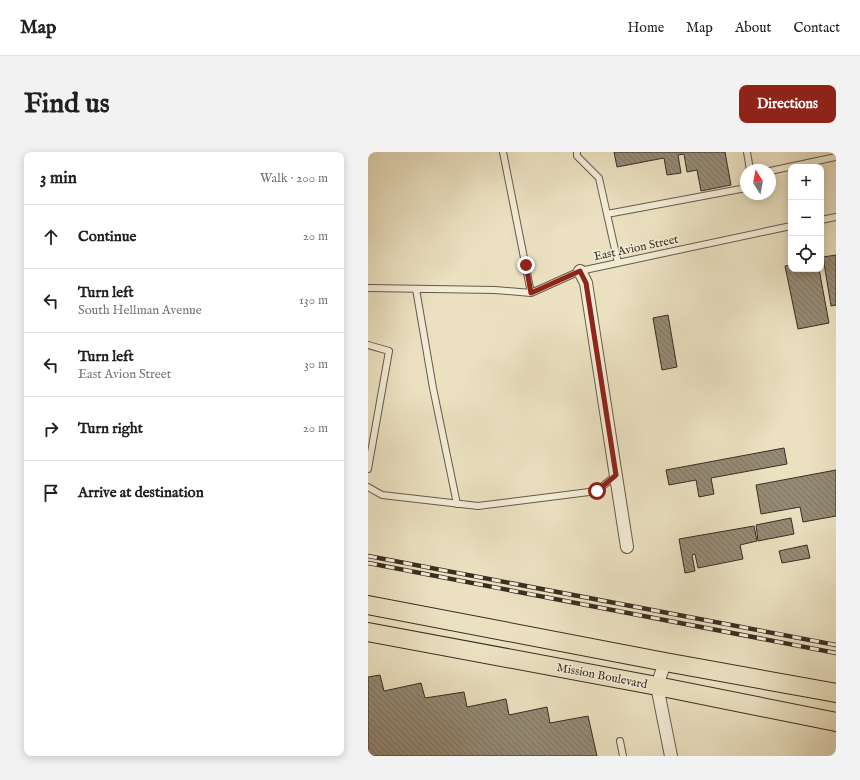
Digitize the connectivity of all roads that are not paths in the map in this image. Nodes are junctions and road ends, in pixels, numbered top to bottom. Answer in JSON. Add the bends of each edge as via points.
{"nodes":[{"id":1,"x":504,"y":152,"type":"edge"},
{"id":2,"x":576,"y":152,"type":"edge"},
{"id":3,"x":747,"y":152,"type":"edge"},
{"id":4,"x":824,"y":152,"type":"edge"},
{"id":5,"x":836,"y":157,"type":"edge"},
{"id":6,"x":826,"y":159,"type":"junction"},
{"id":7,"x":749,"y":164,"type":"edge"},
{"id":8,"x":776,"y":170,"type":"edge"},
{"id":9,"x":740,"y":189,"type":"edge"},
{"id":10,"x":608,"y":214,"type":"junction"},
{"id":11,"x":836,"y":217,"type":"edge"},
{"id":12,"x":824,"y":219,"type":"edge"},
{"id":13,"x":788,"y":227,"type":"edge"},
{"id":14,"x":618,"y":263,"type":"junction"},
{"id":15,"x":580,"y":271,"type":"junction"},
{"id":16,"x":368,"y":288,"type":"edge"},
{"id":17,"x":416,"y":289,"type":"junction"},
{"id":18,"x":531,"y":293,"type":"junction"},
{"id":19,"x":368,"y":345,"type":"edge"},
{"id":20,"x":368,"y":469,"type":"edge"},
{"id":21,"x":616,"y":475,"type":"junction"},
{"id":22,"x":368,"y":487,"type":"edge"},
{"id":23,"x":457,"y":504,"type":"junction"},
{"id":24,"x":628,"y":547,"type":"dead end"},
{"id":25,"x":368,"y":605,"type":"edge"},
{"id":26,"x":368,"y":632,"type":"edge"},
{"id":27,"x":665,"y":662,"type":"junction"},
{"id":28,"x":658,"y":686,"type":"junction"},
{"id":29,"x":836,"y":693,"type":"edge"},
{"id":30,"x":836,"y":722,"type":"edge"},
{"id":31,"x":620,"y":741,"type":"dead end"},
{"id":32,"x":623,"y":756,"type":"edge"},
{"id":33,"x":671,"y":756,"type":"edge"}],
"edges":[{"from":1,"to":18,"type":"lane"},
{"from":2,"to":10,"type":"lane","via":[[599,178]]},
{"from":3,"to":7,"type":"lane"},
{"from":4,"to":6,"type":"lane"},
{"from":5,"to":6,"type":"lane"},
{"from":6,"to":8,"type":"lane"},
{"from":9,"to":10,"type":"lane"},
{"from":10,"to":14,"type":"lane"},
{"from":11,"to":12,"type":"lane"},
{"from":13,"to":14,"type":"lane","name":"East Avion Street"},
{"from":14,"to":15,"type":"lane","name":"East Avion Street"},
{"from":15,"to":18,"type":"lane","name":"East Avion Street"},
{"from":15,"to":21,"type":"street","via":[[586,283]]},
{"from":16,"to":17,"type":"lane","name":"East Avion Street"},
{"from":17,"to":18,"type":"lane","name":"East Avion Street"},
{"from":17,"to":23,"type":"lane"},
{"from":19,"to":20,"type":"lane","via":[[389,351]]},
{"from":21,"to":23,"type":"lane","via":[[597,491],[478,506]]},
{"from":21,"to":24,"type":"street"},
{"from":22,"to":23,"type":"lane","via":[[382,495]]},
{"from":25,"to":27,"type":"main road"},
{"from":26,"to":28,"type":"main road","name":"Mission Boulevard"},
{"from":27,"to":28,"type":"street"},
{"from":27,"to":29,"type":"main road"},
{"from":28,"to":30,"type":"main road","name":"Mission Boulevard"},
{"from":28,"to":33,"type":"street"},
{"from":31,"to":32,"type":"lane"}]}
